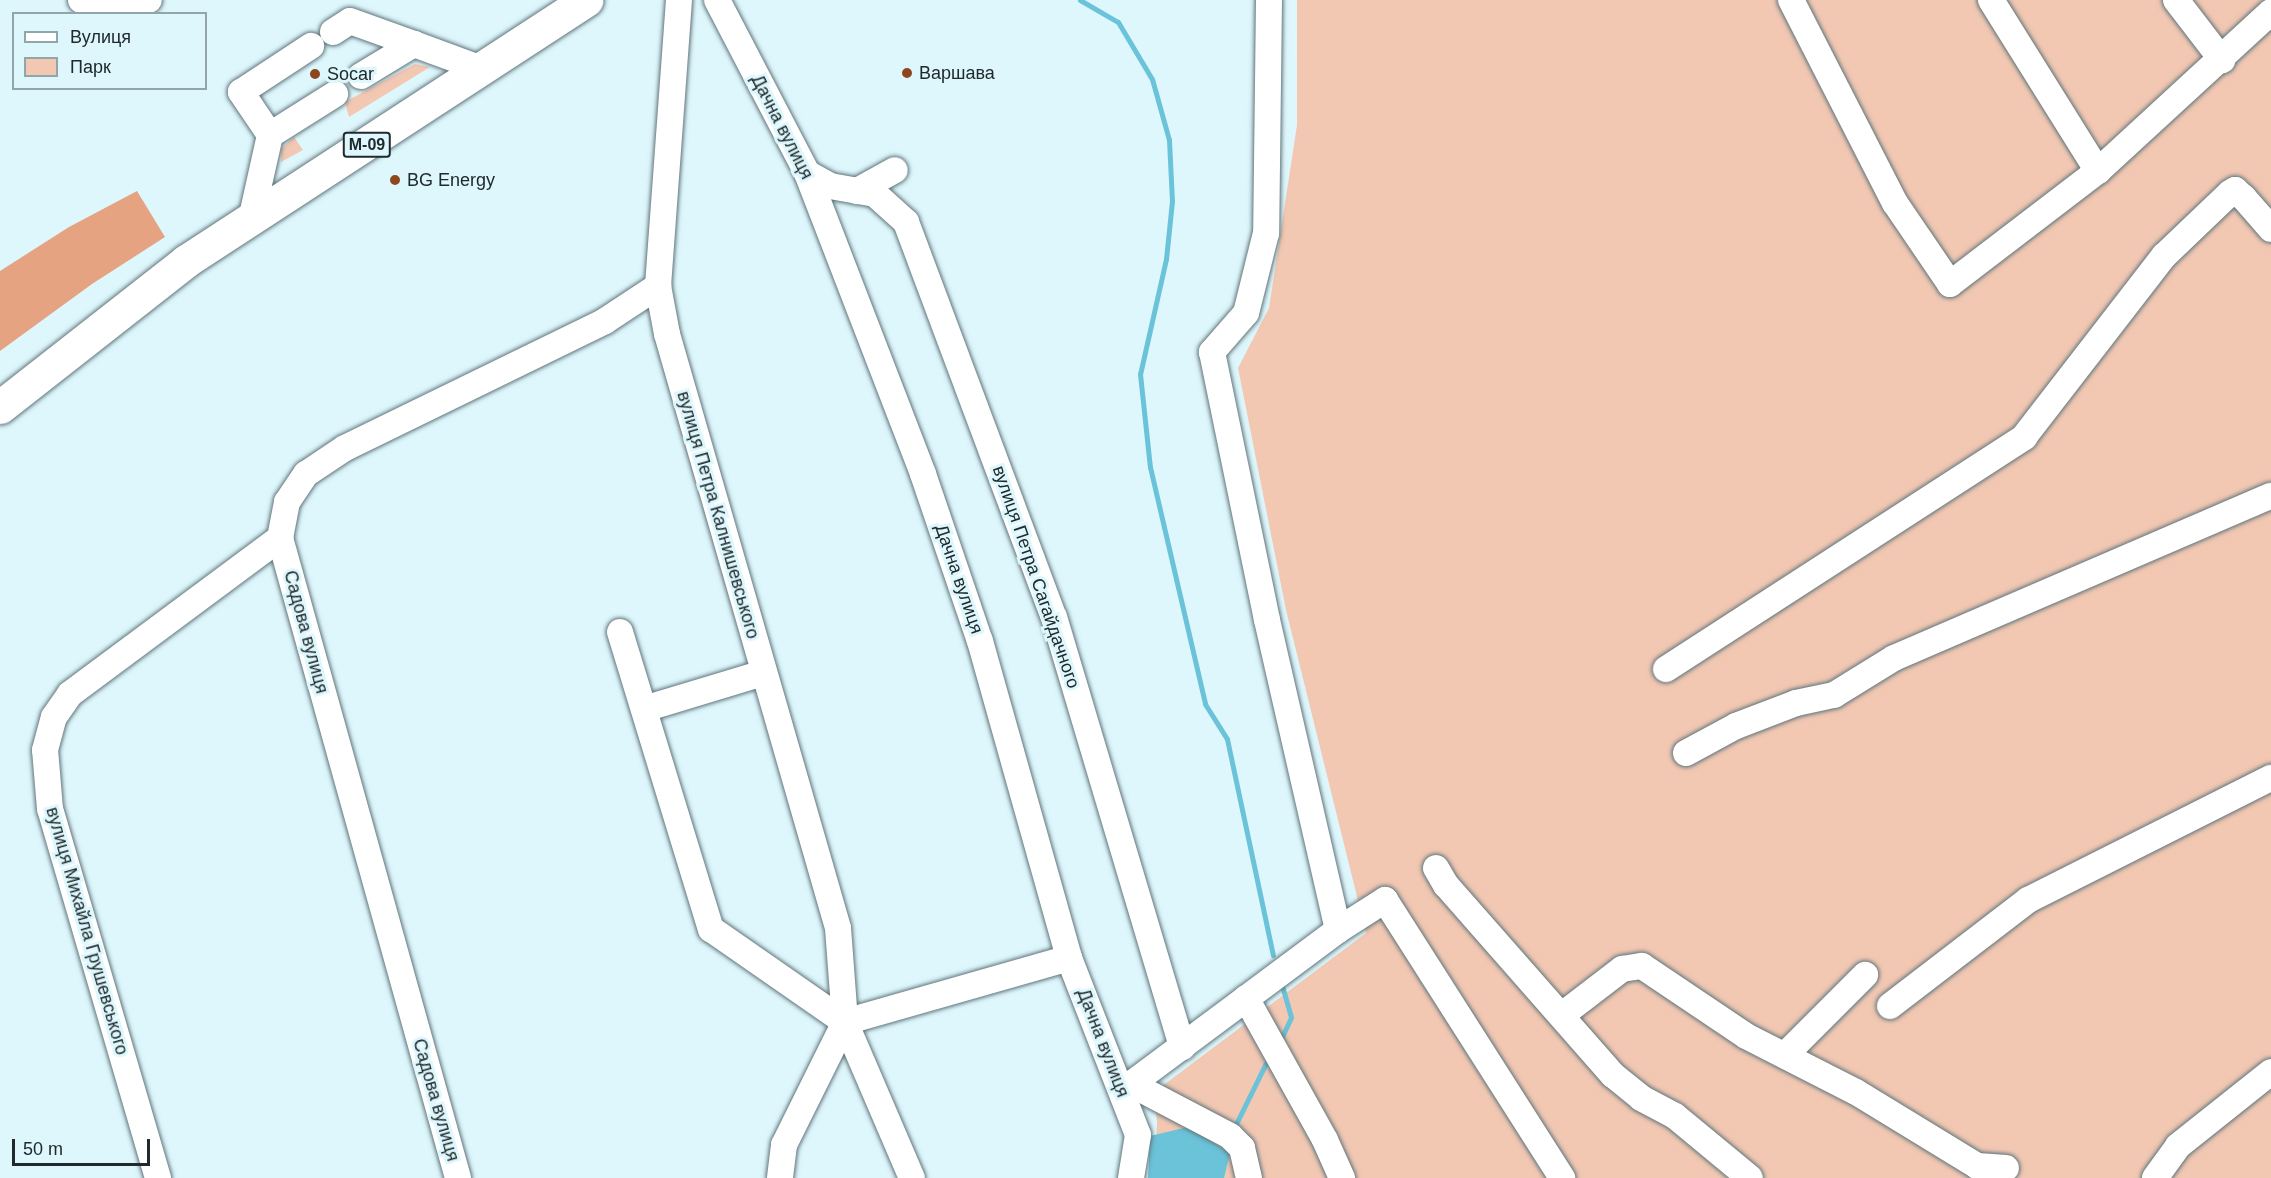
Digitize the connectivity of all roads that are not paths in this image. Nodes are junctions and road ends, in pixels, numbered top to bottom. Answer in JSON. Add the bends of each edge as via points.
{"nodes":[{"id":1,"x":81,"y":0,"type":"edge"},
{"id":2,"x":149,"y":0,"type":"edge"},
{"id":3,"x":586,"y":0,"type":"edge"},
{"id":4,"x":679,"y":0,"type":"edge"},
{"id":5,"x":717,"y":0,"type":"edge"},
{"id":6,"x":1269,"y":0,"type":"edge"},
{"id":7,"x":1791,"y":0,"type":"edge"},
{"id":8,"x":1991,"y":0,"type":"edge"},
{"id":9,"x":2176,"y":0,"type":"edge"},
{"id":10,"x":2271,"y":12,"type":"edge"},
{"id":11,"x":414,"y":44,"type":"junction"},
{"id":12,"x":2222,"y":60,"type":"junction"},
{"id":13,"x":482,"y":69,"type":"junction"},
{"id":14,"x":362,"y":76,"type":"dead end"},
{"id":15,"x":335,"y":94,"type":"dead end"},
{"id":16,"x":270,"y":135,"type":"junction"},
{"id":17,"x":895,"y":170,"type":"dead end"},
{"id":18,"x":2098,"y":171,"type":"junction"},
{"id":19,"x":807,"y":173,"type":"junction"},
{"id":20,"x":857,"y":191,"type":"junction"},
{"id":21,"x":251,"y":220,"type":"junction"},
{"id":22,"x":2271,"y":229,"type":"edge"},
{"id":23,"x":658,"y":286,"type":"junction"},
{"id":24,"x":0,"y":407,"type":"edge"},
{"id":25,"x":2271,"y":496,"type":"edge"},
{"id":26,"x":280,"y":538,"type":"junction"},
{"id":27,"x":620,"y":632,"type":"dead end"},
{"id":28,"x":1666,"y":669,"type":"dead end"},
{"id":29,"x":763,"y":673,"type":"junction"},
{"id":30,"x":644,"y":709,"type":"junction"},
{"id":31,"x":1686,"y":753,"type":"dead end"},
{"id":32,"x":2271,"y":778,"type":"edge"},
{"id":33,"x":1436,"y":868,"type":"dead end"},
{"id":34,"x":1338,"y":930,"type":"junction"},
{"id":35,"x":1070,"y":958,"type":"junction"},
{"id":36,"x":1865,"y":975,"type":"dead end"},
{"id":37,"x":1246,"y":999,"type":"junction"},
{"id":38,"x":1890,"y":1006,"type":"dead end"},
{"id":39,"x":1562,"y":1015,"type":"junction"},
{"id":40,"x":845,"y":1023,"type":"junction"},
{"id":41,"x":1182,"y":1047,"type":"junction"},
{"id":42,"x":1786,"y":1054,"type":"junction"},
{"id":43,"x":2271,"y":1072,"type":"edge"},
{"id":44,"x":1127,"y":1087,"type":"junction"},
{"id":45,"x":2006,"y":1168,"type":"dead end"},
{"id":46,"x":159,"y":1178,"type":"edge"},
{"id":47,"x":458,"y":1178,"type":"edge"},
{"id":48,"x":780,"y":1178,"type":"edge"},
{"id":49,"x":912,"y":1178,"type":"edge"},
{"id":50,"x":1131,"y":1178,"type":"edge"},
{"id":51,"x":1249,"y":1178,"type":"edge"},
{"id":52,"x":1342,"y":1178,"type":"edge"},
{"id":53,"x":1562,"y":1178,"type":"edge"},
{"id":54,"x":1750,"y":1178,"type":"edge"},
{"id":55,"x":2155,"y":1178,"type":"edge"}],
"edges":[{"from":1,"to":2,"type":"street","via":[[109,5]]},
{"from":3,"to":13,"type":"highway","number":"М-09"},
{"from":4,"to":23,"type":"street","name":"вулиця Петра Калнишевського"},
{"from":5,"to":19,"type":"street","name":"Дачна вулиця","via":[[771,93]]},
{"from":6,"to":34,"type":"street","via":[[1266,233],[1246,313],[1212,352],[1267,620]]},
{"from":7,"to":18,"type":"street","via":[[1895,203],[1948,284]]},
{"from":8,"to":18,"type":"street"},
{"from":9,"to":12,"type":"street"},
{"from":10,"to":12,"type":"street"},
{"from":11,"to":13,"type":"street"},
{"from":11,"to":14,"type":"street"},
{"from":11,"to":16,"type":"street","via":[[350,21],[241,92]]},
{"from":12,"to":18,"type":"street"},
{"from":13,"to":21,"type":"highway","number":"М-09"},
{"from":15,"to":16,"type":"street"},
{"from":16,"to":21,"type":"street"},
{"from":17,"to":20,"type":"street"},
{"from":19,"to":20,"type":"street","name":"вулиця Петра Сагайдачного","via":[[830,186]]},
{"from":19,"to":35,"type":"street","name":"Дачна вулиця","via":[[919,464],[980,641]]},
{"from":20,"to":41,"type":"street","name":"вулиця Петра Сагайдачного","via":[[875,194],[906,222],[910,232],[1054,617]]},
{"from":21,"to":24,"type":"highway","number":"М-09","via":[[186,261]]},
{"from":22,"to":28,"type":"street","via":[[2235,190],[2230,193],[2164,256],[2024,437]]},
{"from":23,"to":26,"type":"street","name":"Садова вулиця","via":[[605,321],[345,448],[306,474],[287,502]]},
{"from":23,"to":29,"type":"street","name":"вулиця Петра Калнишевського","via":[[667,334]]},
{"from":25,"to":31,"type":"street","via":[[1894,658],[1834,695],[1796,702]]},
{"from":26,"to":46,"type":"street","name":"вулиця Михайла Грушевського","via":[[70,694],[54,717],[45,750],[50,809]]},
{"from":26,"to":47,"type":"street","name":"Садова вулиця"},
{"from":27,"to":30,"type":"street"},
{"from":29,"to":30,"type":"street"},
{"from":29,"to":40,"type":"street","name":"вулиця Петра Калнишевського","via":[[838,928]]},
{"from":30,"to":40,"type":"street","via":[[711,929]]},
{"from":32,"to":38,"type":"street","via":[[2028,900]]},
{"from":33,"to":39,"type":"street","via":[[1446,885]]},
{"from":34,"to":37,"type":"street"},
{"from":34,"to":53,"type":"street","via":[[1385,900]]},
{"from":35,"to":40,"type":"street"},
{"from":35,"to":44,"type":"street","name":"Дачна вулиця"},
{"from":36,"to":42,"type":"street"},
{"from":37,"to":41,"type":"street"},
{"from":37,"to":52,"type":"street"},
{"from":39,"to":42,"type":"street","via":[[1622,969],[1642,966],[1746,1036]]},
{"from":39,"to":54,"type":"street","via":[[1613,1075],[1641,1098],[1675,1116]]},
{"from":40,"to":48,"type":"street","via":[[784,1145]]},
{"from":40,"to":49,"type":"street"},
{"from":41,"to":44,"type":"street"},
{"from":42,"to":45,"type":"street","via":[[1977,1166]]},
{"from":43,"to":55,"type":"street","via":[[2178,1146]]},
{"from":44,"to":50,"type":"street","name":"Дачна вулиця","via":[[1138,1135]]},
{"from":44,"to":51,"type":"street","via":[[1230,1136],[1242,1148]]}]}
